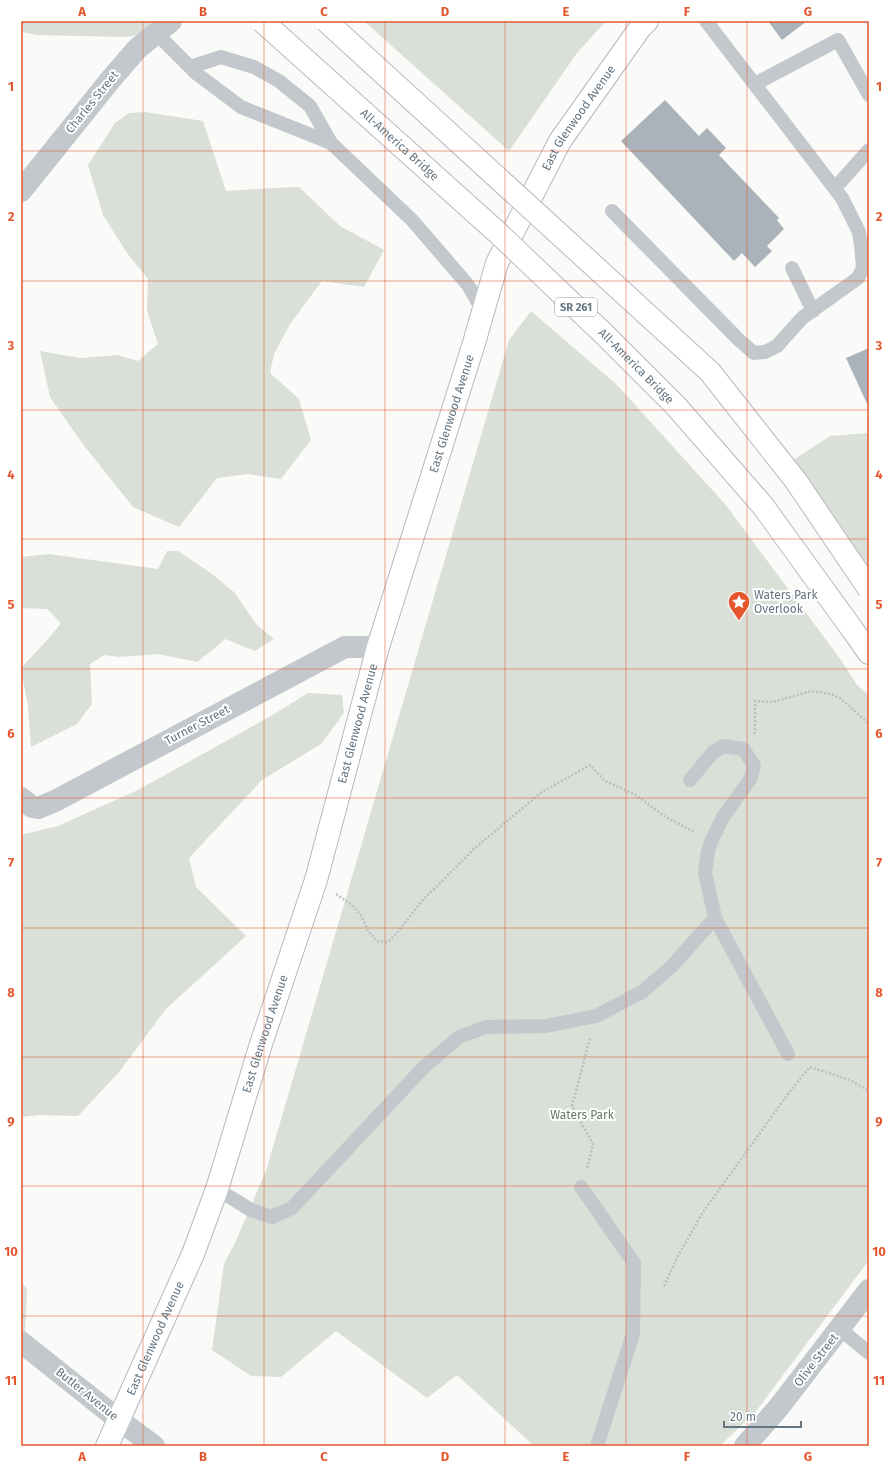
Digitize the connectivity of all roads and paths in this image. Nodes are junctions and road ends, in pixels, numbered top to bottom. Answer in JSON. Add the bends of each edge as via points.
{"nodes":[{"id":1,"x":262,"y":21,"type":"edge"},
{"id":2,"x":326,"y":21,"type":"edge"},
{"id":3,"x":647,"y":21,"type":"edge"},
{"id":4,"x":706,"y":21,"type":"edge"},
{"id":5,"x":163,"y":27,"type":"edge"},
{"id":6,"x":190,"y":67,"type":"junction"},
{"id":7,"x":755,"y":84,"type":"junction"},
{"id":8,"x":869,"y":95,"type":"edge"},
{"id":9,"x":331,"y":143,"type":"junction"},
{"id":10,"x":869,"y":150,"type":"edge"},
{"id":11,"x":835,"y":188,"type":"junction"},
{"id":12,"x":21,"y":190,"type":"edge"},
{"id":13,"x":612,"y":211,"type":"dead end"},
{"id":14,"x":792,"y":268,"type":"dead end"},
{"id":15,"x":483,"y":311,"type":"junction"},
{"id":16,"x":813,"y":311,"type":"junction"},
{"id":17,"x":869,"y":589,"type":"edge"},
{"id":18,"x":378,"y":647,"type":"junction"},
{"id":19,"x":869,"y":653,"type":"edge"},
{"id":20,"x":869,"y":724,"type":"edge"},
{"id":21,"x":743,"y":749,"type":"junction"},
{"id":22,"x":690,"y":780,"type":"dead end"},
{"id":23,"x":21,"y":798,"type":"edge"},
{"id":24,"x":711,"y":842,"type":"junction"},
{"id":25,"x":316,"y":880,"type":"junction"},
{"id":26,"x":715,"y":918,"type":"junction"},
{"id":27,"x":596,"y":1016,"type":"junction"},
{"id":28,"x":788,"y":1054,"type":"dead end"},
{"id":29,"x":869,"y":1091,"type":"edge"},
{"id":30,"x":581,"y":1187,"type":"joint"},
{"id":31,"x":217,"y":1189,"type":"junction"},
{"id":32,"x":664,"y":1286,"type":"dead end"},
{"id":33,"x":869,"y":1290,"type":"edge"},
{"id":34,"x":840,"y":1329,"type":"junction"},
{"id":35,"x":21,"y":1342,"type":"edge"},
{"id":36,"x":869,"y":1353,"type":"edge"},
{"id":37,"x":119,"y":1420,"type":"junction"},
{"id":38,"x":106,"y":1446,"type":"edge"},
{"id":39,"x":154,"y":1446,"type":"edge"},
{"id":40,"x":597,"y":1446,"type":"edge"},
{"id":41,"x":745,"y":1446,"type":"edge"}],
"edges":[{"from":1,"to":19,"type":"main road","name":"All-America Bridge","number":"SR 261","bridge":true,"via":[[498,233],[606,335],[676,406],[763,506]]},
{"from":2,"to":17,"type":"main road","bridge":true,"via":[[710,372],[796,481]]},
{"from":3,"to":15,"type":"main road","name":"East Glenwood Avenue","via":[[560,141],[497,263]]},
{"from":4,"to":7,"type":"lane"},
{"from":5,"to":6,"type":"lane"},
{"from":5,"to":12,"type":"street","name":"Charles Street","via":[[137,49]]},
{"from":6,"to":9,"type":"lane","via":[[241,107]]},
{"from":6,"to":9,"type":"lane","via":[[221,57],[254,67],[280,81],[310,106]]},
{"from":7,"to":8,"type":"lane","via":[[838,40]]},
{"from":7,"to":11,"type":"lane"},
{"from":9,"to":15,"type":"lane","via":[[412,220],[468,285]]},
{"from":10,"to":11,"type":"lane"},
{"from":11,"to":16,"type":"lane","via":[[859,232],[863,268],[858,278]]},
{"from":13,"to":16,"type":"lane","via":[[754,353],[765,352],[777,346],[802,318]]},
{"from":14,"to":16,"type":"lane"},
{"from":15,"to":18,"type":"main road","name":"East Glenwood Avenue"},
{"from":18,"to":23,"type":"street","name":"Turner Street","via":[[345,647],[55,801],[38,808]]},
{"from":18,"to":25,"type":"main road","name":"East Glenwood Avenue"},
{"from":20,"to":21,"type":"path","via":[[840,698],[831,694],[811,691],[774,702],[755,701],[755,731]]},
{"from":21,"to":22,"type":"lane","via":[[724,746],[713,752]]},
{"from":21,"to":24,"type":"lane","via":[[754,765],[751,778],[723,817]]},
{"from":24,"to":25,"type":"path","via":[[664,816],[636,795],[605,781],[590,764],[542,792],[475,848],[422,901],[388,942],[377,941],[352,905]]},
{"from":24,"to":26,"type":"lane","via":[[705,872]]},
{"from":25,"to":31,"type":"main road","name":"East Glenwood Avenue","via":[[261,1044]]},
{"from":26,"to":27,"type":"lane","via":[[672,966],[642,992]]},
{"from":26,"to":28,"type":"lane"},
{"from":27,"to":30,"type":"path","via":[[572,1106],[593,1144]]},
{"from":27,"to":31,"type":"lane","via":[[546,1026],[486,1028],[459,1037],[423,1068],[292,1208],[272,1217],[251,1210]]},
{"from":29,"to":32,"type":"path","via":[[850,1080],[810,1067],[703,1212]]},
{"from":30,"to":40,"type":"lane","via":[[634,1263],[633,1334]]},
{"from":31,"to":37,"type":"main road","name":"East Glenwood Avenue","via":[[193,1254]]},
{"from":33,"to":34,"type":"street","name":"Olive Street"},
{"from":34,"to":36,"type":"lane"},
{"from":34,"to":41,"type":"street","name":"Olive Street"},
{"from":35,"to":37,"type":"street","name":"Butler Avenue"},
{"from":37,"to":38,"type":"main road","name":"East Glenwood Avenue"},
{"from":37,"to":39,"type":"street","name":"Butler Avenue"}]}
